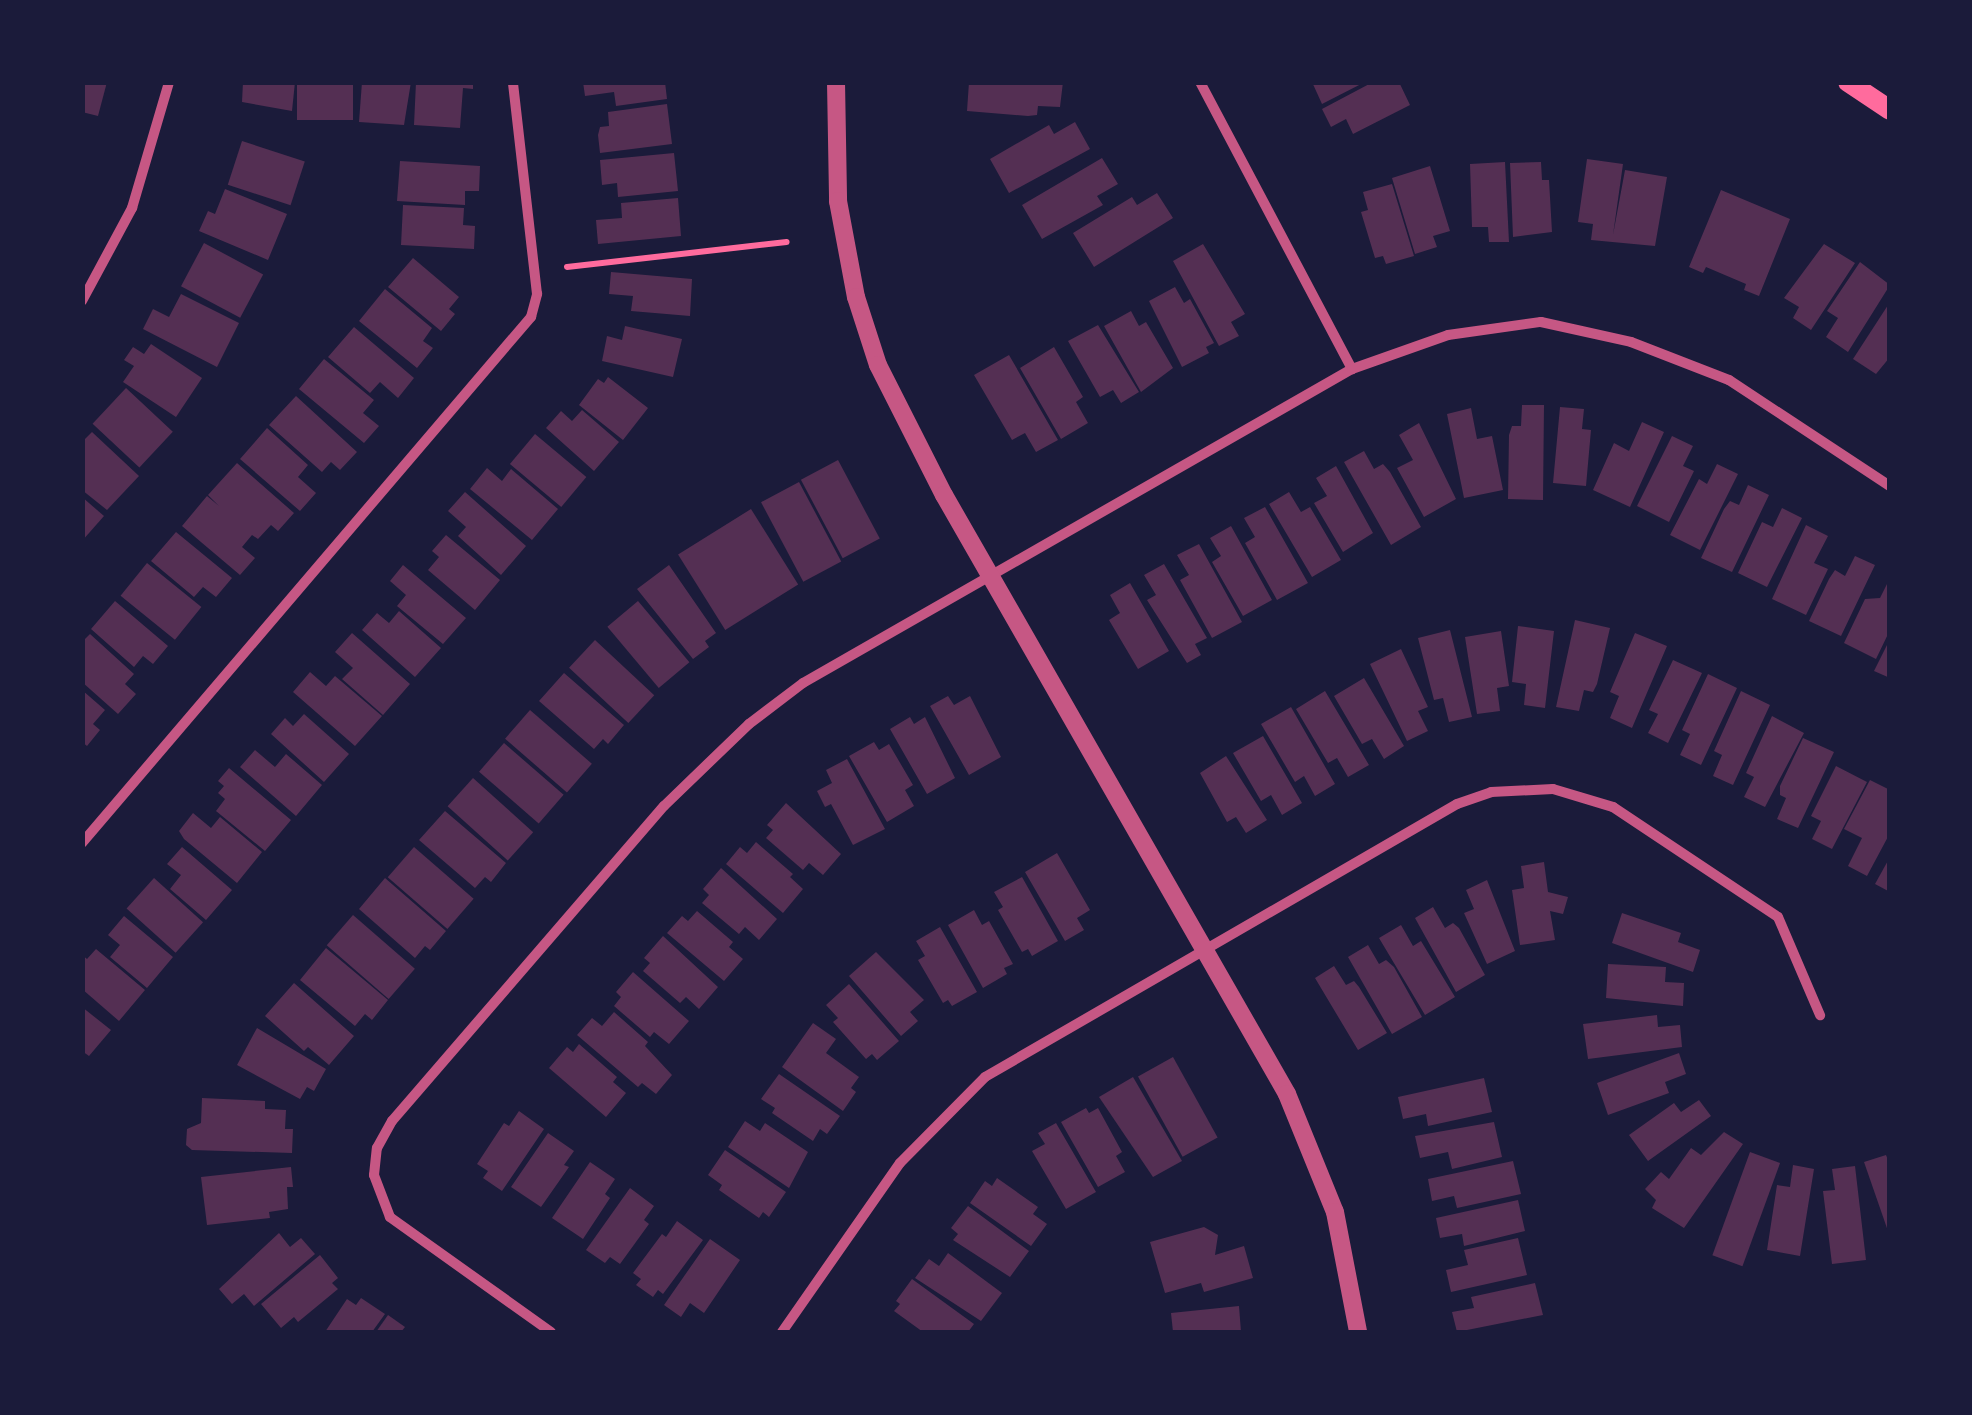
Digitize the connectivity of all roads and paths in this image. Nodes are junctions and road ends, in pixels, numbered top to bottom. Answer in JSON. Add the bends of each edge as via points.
{"nodes":[{"id":1,"x":170,"y":82,"type":"edge"},
{"id":2,"x":513,"y":82,"type":"edge"},
{"id":3,"x":836,"y":82,"type":"edge"},
{"id":4,"x":1200,"y":82,"type":"edge"},
{"id":5,"x":1848,"y":82,"type":"edge"},
{"id":6,"x":1890,"y":110,"type":"edge"},
{"id":7,"x":787,"y":242,"type":"dead end"},
{"id":8,"x":566,"y":268,"type":"dead end"},
{"id":9,"x":82,"y":301,"type":"edge"},
{"id":10,"x":1352,"y":369,"type":"junction"},
{"id":11,"x":1890,"y":486,"type":"edge"},
{"id":12,"x":991,"y":575,"type":"junction"},
{"id":13,"x":82,"y":843,"type":"edge"},
{"id":14,"x":1206,"y":948,"type":"junction"},
{"id":15,"x":1820,"y":1014,"type":"dead end"},
{"id":16,"x":550,"y":1332,"type":"edge"},
{"id":17,"x":782,"y":1332,"type":"edge"},
{"id":18,"x":1358,"y":1332,"type":"edge"}],
"edges":[{"from":1,"to":9,"type":"street","via":[[132,208]]},
{"from":2,"to":13,"type":"street","via":[[538,294],[531,318]]},
{"from":3,"to":12,"type":"street","via":[[838,201],[867,332],[907,429]]},
{"from":4,"to":10,"type":"street"},
{"from":5,"to":6,"type":"main road"},
{"from":7,"to":8,"type":"path"},
{"from":10,"to":11,"type":"street","via":[[1448,335],[1541,322],[1631,342],[1729,380]]},
{"from":10,"to":12,"type":"street"},
{"from":12,"to":14,"type":"street"},
{"from":12,"to":16,"type":"street","via":[[803,683],[706,762],[392,1121],[377,1148],[374,1175],[390,1216]]},
{"from":14,"to":15,"type":"street","via":[[1456,804],[1491,792],[1553,789],[1613,808],[1778,917]]},
{"from":14,"to":17,"type":"street","via":[[986,1077],[900,1163]]},
{"from":14,"to":18,"type":"street","via":[[1288,1094],[1316,1159],[1347,1261]]}]}
